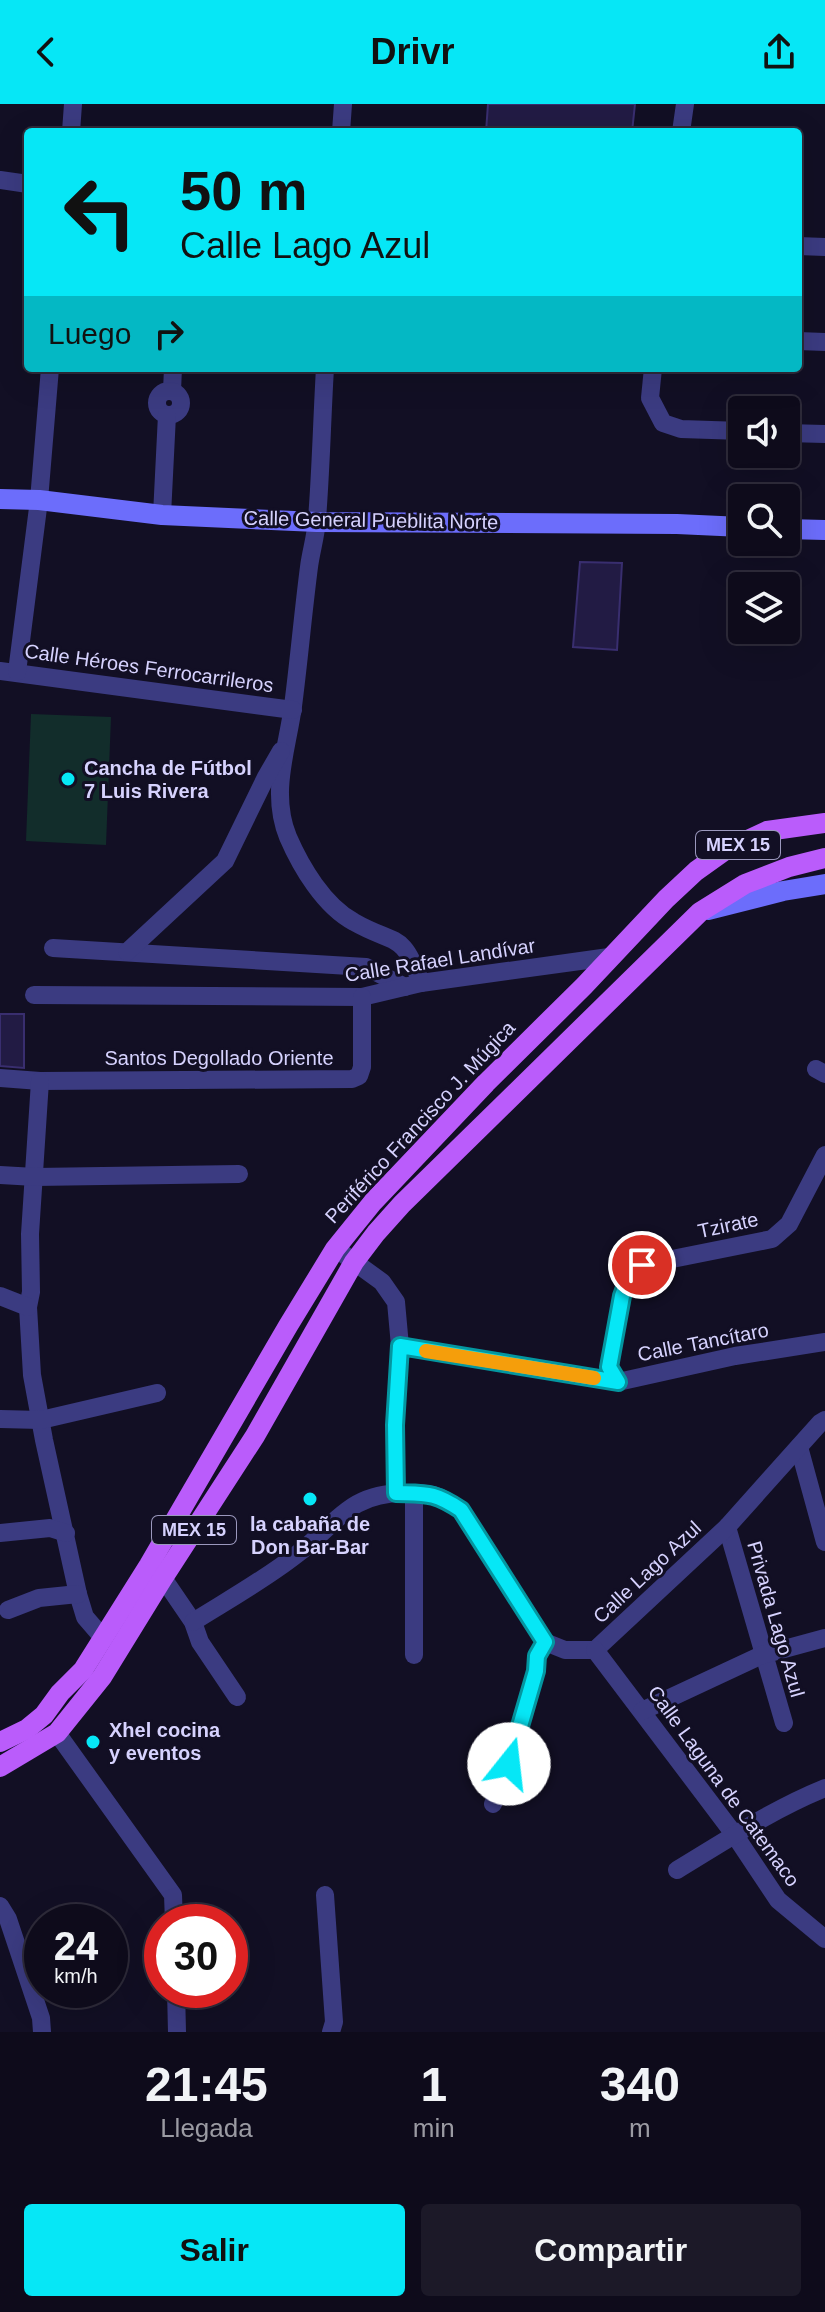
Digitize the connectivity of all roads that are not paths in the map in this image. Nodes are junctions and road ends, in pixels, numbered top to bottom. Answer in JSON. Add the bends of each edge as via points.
{"nodes":[{"id":1,"x":73,"y":104,"type":"edge"},
{"id":2,"x":343,"y":104,"type":"edge"},
{"id":3,"x":685,"y":104,"type":"edge"},
{"id":4,"x":71,"y":128,"type":"edge"},
{"id":5,"x":341,"y":128,"type":"edge"},
{"id":6,"x":682,"y":128,"type":"edge"},
{"id":7,"x":0,"y":180,"type":"edge"},
{"id":8,"x":24,"y":183,"type":"edge"},
{"id":9,"x":802,"y":246,"type":"edge"},
{"id":10,"x":825,"y":247,"type":"edge"},
{"id":11,"x":802,"y":341,"type":"edge"},
{"id":12,"x":825,"y":342,"type":"edge"},
{"id":13,"x":50,"y":372,"type":"edge"},
{"id":14,"x":173,"y":372,"type":"edge"},
{"id":15,"x":325,"y":372,"type":"edge"},
{"id":16,"x":653,"y":372,"type":"edge"},
{"id":17,"x":728,"y":431,"type":"edge"},
{"id":18,"x":800,"y":433,"type":"edge"},
{"id":19,"x":825,"y":434,"type":"edge"},
{"id":20,"x":0,"y":499,"type":"edge"},
{"id":21,"x":39,"y":500,"type":"junction"},
{"id":22,"x":162,"y":515,"type":"junction"},
{"id":23,"x":317,"y":522,"type":"junction"},
{"id":24,"x":728,"y":526,"type":"edge"},
{"id":25,"x":800,"y":529,"type":"edge"},
{"id":26,"x":825,"y":530,"type":"edge"},
{"id":27,"x":9,"y":672,"type":"edge"},
{"id":28,"x":293,"y":710,"type":"junction"},
{"id":29,"x":285,"y":745,"type":"junction"},
{"id":30,"x":825,"y":823,"type":"edge"},
{"id":31,"x":825,"y":858,"type":"edge"},
{"id":32,"x":825,"y":884,"type":"edge"},
{"id":33,"x":666,"y":899,"type":"junction"},
{"id":34,"x":694,"y":918,"type":"junction"},
{"id":35,"x":53,"y":948,"type":"dead end"},
{"id":36,"x":127,"y":952,"type":"junction"},
{"id":37,"x":609,"y":957,"type":"junction"},
{"id":38,"x":413,"y":985,"type":"junction"},
{"id":39,"x":34,"y":995,"type":"dead end"},
{"id":40,"x":362,"y":997,"type":"junction"},
{"id":41,"x":0,"y":1078,"type":"edge"},
{"id":42,"x":40,"y":1081,"type":"junction"},
{"id":43,"x":825,"y":1155,"type":"edge"},
{"id":44,"x":239,"y":1174,"type":"dead end"},
{"id":45,"x":0,"y":1175,"type":"edge"},
{"id":46,"x":35,"y":1177,"type":"junction"},
{"id":47,"x":335,"y":1249,"type":"junction"},
{"id":48,"x":354,"y":1262,"type":"junction"},
{"id":49,"x":0,"y":1296,"type":"edge"},
{"id":50,"x":28,"y":1307,"type":"junction"},
{"id":51,"x":825,"y":1342,"type":"edge"},
{"id":52,"x":400,"y":1346,"type":"junction"},
{"id":53,"x":618,"y":1382,"type":"junction"},
{"id":54,"x":157,"y":1393,"type":"dead end"},
{"id":55,"x":0,"y":1419,"type":"edge"},
{"id":56,"x":41,"y":1420,"type":"junction"},
{"id":57,"x":825,"y":1420,"type":"edge"},
{"id":58,"x":799,"y":1447,"type":"junction"},
{"id":59,"x":405,"y":1493,"type":"junction"},
{"id":60,"x":727,"y":1527,"type":"junction"},
{"id":61,"x":0,"y":1533,"type":"edge"},
{"id":62,"x":66,"y":1533,"type":"junction"},
{"id":63,"x":825,"y":1542,"type":"edge"},
{"id":64,"x":163,"y":1578,"type":"junction"},
{"id":65,"x":78,"y":1594,"type":"junction"},
{"id":66,"x":8,"y":1610,"type":"dead end"},
{"id":67,"x":193,"y":1622,"type":"junction"},
{"id":68,"x":825,"y":1638,"type":"edge"},
{"id":69,"x":104,"y":1639,"type":"junction"},
{"id":70,"x":545,"y":1642,"type":"junction"},
{"id":71,"x":595,"y":1650,"type":"junction"},
{"id":72,"x":414,"y":1655,"type":"dead end"},
{"id":73,"x":762,"y":1655,"type":"junction"},
{"id":74,"x":237,"y":1697,"type":"dead end"},
{"id":75,"x":642,"y":1711,"type":"junction"},
{"id":76,"x":784,"y":1723,"type":"dead end"},
{"id":77,"x":57,"y":1733,"type":"junction"},
{"id":78,"x":0,"y":1742,"type":"edge"},
{"id":79,"x":0,"y":1767,"type":"edge"},
{"id":80,"x":825,"y":1788,"type":"edge"},
{"id":81,"x":493,"y":1804,"type":"dead end"},
{"id":82,"x":734,"y":1834,"type":"junction"},
{"id":83,"x":677,"y":1870,"type":"dead end"},
{"id":84,"x":325,"y":1895,"type":"dead end"},
{"id":85,"x":173,"y":1904,"type":"edge"},
{"id":86,"x":0,"y":1906,"type":"edge"},
{"id":87,"x":825,"y":1939,"type":"edge"},
{"id":88,"x":176,"y":2008,"type":"edge"},
{"id":89,"x":42,"y":2032,"type":"edge"},
{"id":90,"x":177,"y":2032,"type":"edge"},
{"id":91,"x":331,"y":2032,"type":"edge"}],
"edges":[{"from":1,"to":4,"type":"street"},
{"from":2,"to":5,"type":"street"},
{"from":3,"to":6,"type":"street"},
{"from":7,"to":8,"type":"street"},
{"from":9,"to":10,"type":"street"},
{"from":11,"to":12,"type":"street"},
{"from":13,"to":21,"type":"street"},
{"from":14,"to":22,"type":"street","via":[[172,391],[181,401],[180,409],[167,415]]},
{"from":15,"to":23,"type":"street"},
{"from":16,"to":17,"type":"street","via":[[650,398],[663,423]]},
{"from":18,"to":19,"type":"street"},
{"from":20,"to":21,"type":"street","name":"Calle General Pueblita Norte"},
{"from":21,"to":22,"type":"street","name":"Calle General Pueblita Norte"},
{"from":21,"to":27,"type":"street"},
{"from":22,"to":23,"type":"street","name":"Calle General Pueblita Norte"},
{"from":23,"to":24,"type":"street","name":"Calle General Pueblita Norte"},
{"from":23,"to":28,"type":"street"},
{"from":25,"to":26,"type":"street"},
{"from":27,"to":28,"type":"street","name":"Calle Héroes Ferrocarrileros"},
{"from":28,"to":29,"type":"street"},
{"from":29,"to":36,"type":"street","via":[[225,861]]},
{"from":29,"to":38,"type":"street","via":[[280,812],[289,838],[331,903],[353,921],[405,947],[412,957]]},
{"from":30,"to":33,"type":"main road","name":"Periférico Francisco J. Múgica","number":"MEX 15","via":[[767,831],[724,851]]},
{"from":31,"to":34,"type":"main road","number":"MEX 15","via":[[745,884]]},
{"from":32,"to":34,"type":"street"},
{"from":33,"to":34,"type":"main road"},
{"from":33,"to":37,"type":"main road","name":"Periférico Francisco J. Múgica","number":"MEX 15"},
{"from":34,"to":48,"type":"main road","number":"MEX 15","via":[[402,1204]]},
{"from":35,"to":36,"type":"street"},
{"from":36,"to":38,"type":"street","via":[[366,967]]},
{"from":37,"to":38,"type":"street","name":"Calle Rafael Landívar"},
{"from":37,"to":47,"type":"main road","name":"Periférico Francisco J. Múgica","number":"MEX 15","via":[[388,1185]]},
{"from":38,"to":40,"type":"street","name":"Calle Rafael Landívar"},
{"from":39,"to":40,"type":"street","name":"Calle Rafael Landívar"},
{"from":40,"to":42,"type":"street","name":"Santos Degollado Oriente","via":[[362,1067],[352,1079]]},
{"from":41,"to":42,"type":"street","name":"Santos Degollado Oriente"},
{"from":42,"to":46,"type":"street"},
{"from":43,"to":53,"type":"street","name":"Tzirate","via":[[789,1224],[772,1239],[642,1265],[629,1277],[609,1367]]},
{"from":44,"to":46,"type":"street"},
{"from":45,"to":46,"type":"street"},
{"from":46,"to":50,"type":"street"},
{"from":47,"to":48,"type":"street"},
{"from":47,"to":69,"type":"main road","name":"Periférico Francisco J. Múgica","number":"MEX 15"},
{"from":48,"to":52,"type":"street","via":[[382,1282],[396,1302]]},
{"from":48,"to":64,"type":"main road","number":"MEX 15","via":[[255,1436]]},
{"from":49,"to":50,"type":"street"},
{"from":50,"to":56,"type":"street"},
{"from":51,"to":53,"type":"street","name":"Calle Tancítaro"},
{"from":52,"to":53,"type":"street","name":"Calle Tancítaro"},
{"from":52,"to":59,"type":"street","via":[[395,1425]]},
{"from":54,"to":56,"type":"street"},
{"from":55,"to":56,"type":"street"},
{"from":56,"to":62,"type":"street"},
{"from":57,"to":58,"type":"street","name":"Calle Lago Azul"},
{"from":58,"to":60,"type":"street","name":"Calle Lago Azul"},
{"from":58,"to":63,"type":"street"},
{"from":59,"to":67,"type":"street","via":[[363,1499],[298,1554]]},
{"from":59,"to":70,"type":"street","via":[[429,1493],[461,1510]]},
{"from":59,"to":72,"type":"street"},
{"from":60,"to":71,"type":"street","name":"Calle Lago Azul"},
{"from":60,"to":73,"type":"street","name":"Privada Lago Azul"},
{"from":61,"to":62,"type":"street","via":[[50,1528]]},
{"from":62,"to":65,"type":"street"},
{"from":64,"to":67,"type":"street"},
{"from":64,"to":77,"type":"main road","number":"MEX 15","via":[[102,1677]]},
{"from":65,"to":66,"type":"street","via":[[39,1598]]},
{"from":65,"to":69,"type":"street","via":[[85,1617]]},
{"from":67,"to":74,"type":"street","via":[[200,1642]]},
{"from":68,"to":73,"type":"street"},
{"from":69,"to":78,"type":"main road","name":"Periférico Francisco J. Múgica","number":"MEX 15","via":[[44,1715]]},
{"from":70,"to":71,"type":"street","name":"Calle Lago Azul","via":[[565,1650]]},
{"from":70,"to":81,"type":"street"},
{"from":71,"to":75,"type":"street","name":"Calle Laguna de Catemaco"},
{"from":73,"to":75,"type":"street"},
{"from":73,"to":76,"type":"street","name":"Privada Lago Azul"},
{"from":75,"to":82,"type":"street","name":"Calle Laguna de Catemaco"},
{"from":77,"to":79,"type":"main road","number":"MEX 15"},
{"from":77,"to":85,"type":"street","via":[[173,1895]]},
{"from":80,"to":82,"type":"street"},
{"from":82,"to":83,"type":"street"},
{"from":82,"to":87,"type":"street","name":"Calle Laguna de Catemaco","via":[[778,1900]]},
{"from":84,"to":91,"type":"street"},
{"from":86,"to":89,"type":"street"},
{"from":88,"to":90,"type":"street"}]}
